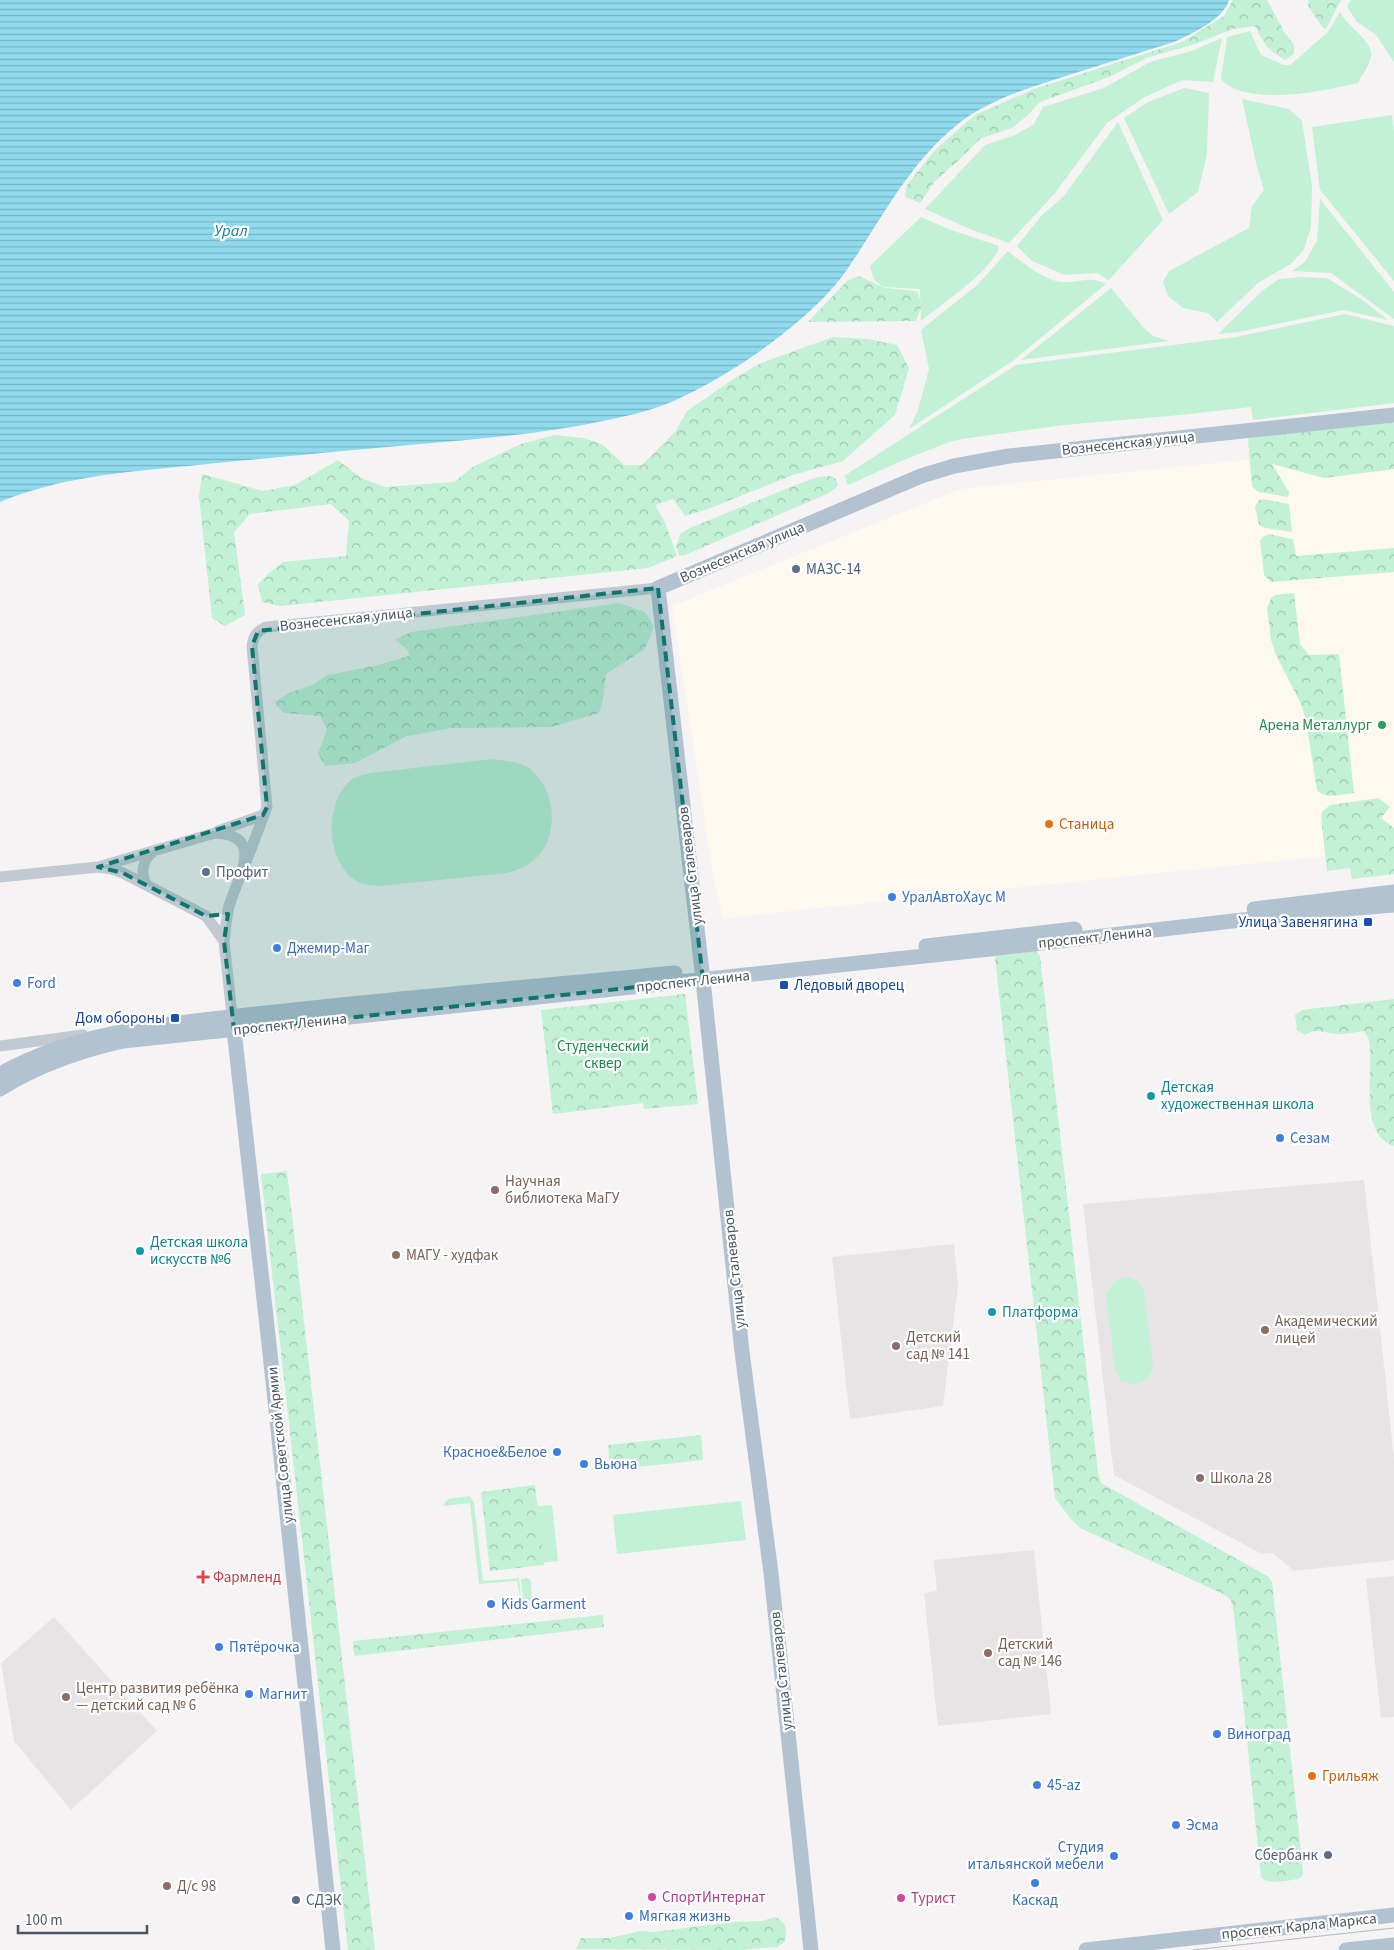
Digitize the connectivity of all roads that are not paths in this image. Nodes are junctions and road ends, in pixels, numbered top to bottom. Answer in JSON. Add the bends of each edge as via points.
{"nodes":[{"id":1,"x":1394,"y":415,"type":"edge"},
{"id":2,"x":658,"y":588,"type":"junction"},
{"id":3,"x":265,"y":811,"type":"junction"},
{"id":4,"x":215,"y":832,"type":"junction"},
{"id":5,"x":156,"y":850,"type":"junction"},
{"id":6,"x":245,"y":865,"type":"junction"},
{"id":7,"x":98,"y":868,"type":"junction"},
{"id":8,"x":0,"y":877,"type":"edge"},
{"id":9,"x":146,"y":884,"type":"junction"},
{"id":10,"x":1394,"y":892,"type":"edge"},
{"id":11,"x":229,"y":904,"type":"junction"},
{"id":12,"x":1394,"y":904,"type":"edge"},
{"id":13,"x":206,"y":916,"type":"junction"},
{"id":14,"x":224,"y":941,"type":"junction"},
{"id":15,"x":703,"y":975,"type":"junction"},
{"id":16,"x":234,"y":1024,"type":"junction"},
{"id":17,"x":125,"y":1030,"type":"junction"},
{"id":18,"x":0,"y":1046,"type":"edge"},
{"id":19,"x":0,"y":1074,"type":"edge"},
{"id":20,"x":0,"y":1089,"type":"edge"},
{"id":21,"x":1394,"y":1915,"type":"edge"},
{"id":22,"x":1394,"y":1945,"type":"edge"},
{"id":23,"x":333,"y":1950,"type":"edge"},
{"id":24,"x":811,"y":1950,"type":"edge"},
{"id":25,"x":1086,"y":1950,"type":"edge"},
{"id":26,"x":1346,"y":1950,"type":"edge"}],
"edges":[{"from":1,"to":2,"type":"main road","name":"Вознесенская улица","via":[[1009,456],[954,466],[921,476]]},
{"from":2,"to":3,"type":"street","name":"Вознесенская улица","via":[[266,627],[258,631],[252,646]]},
{"from":2,"to":15,"type":"main road","name":"улица Сталеваров"},
{"from":3,"to":4,"type":"street"},
{"from":3,"to":6,"type":"street"},
{"from":4,"to":5,"type":"street"},
{"from":4,"to":6,"type":"street","via":[[234,835],[242,842]]},
{"from":5,"to":7,"type":"street"},
{"from":5,"to":9,"type":"street","via":[[145,860],[142,872]]},
{"from":6,"to":11,"type":"street"},
{"from":7,"to":8,"type":"street"},
{"from":7,"to":9,"type":"street","via":[[112,869]]},
{"from":9,"to":13,"type":"street"},
{"from":10,"to":15,"type":"main road","name":"проспект Ленина"},
{"from":11,"to":13,"type":"street","via":[[215,916]]},
{"from":11,"to":14,"type":"street"},
{"from":12,"to":15,"type":"main road","name":"проспект Ленина"},
{"from":13,"to":14,"type":"street"},
{"from":14,"to":16,"type":"street","name":"улица Советской Армии"},
{"from":15,"to":16,"type":"main road","name":"проспект Ленина"},
{"from":15,"to":24,"type":"main road","name":"улица Сталеваров","via":[[740,1332],[771,1574]]},
{"from":16,"to":17,"type":"main road","name":"проспект Ленина"},
{"from":16,"to":20,"type":"main road","name":"проспект Ленина","via":[[100,1046],[22,1075]]},
{"from":16,"to":23,"type":"main road","name":"улица Советской Армии"},
{"from":17,"to":18,"type":"street"},
{"from":17,"to":19,"type":"main road","name":"проспект Ленина","via":[[53,1048]]},
{"from":21,"to":25,"type":"main road","name":"проспект Карла Маркса"},
{"from":22,"to":26,"type":"main road","name":"проспект Карла Маркса"}]}
